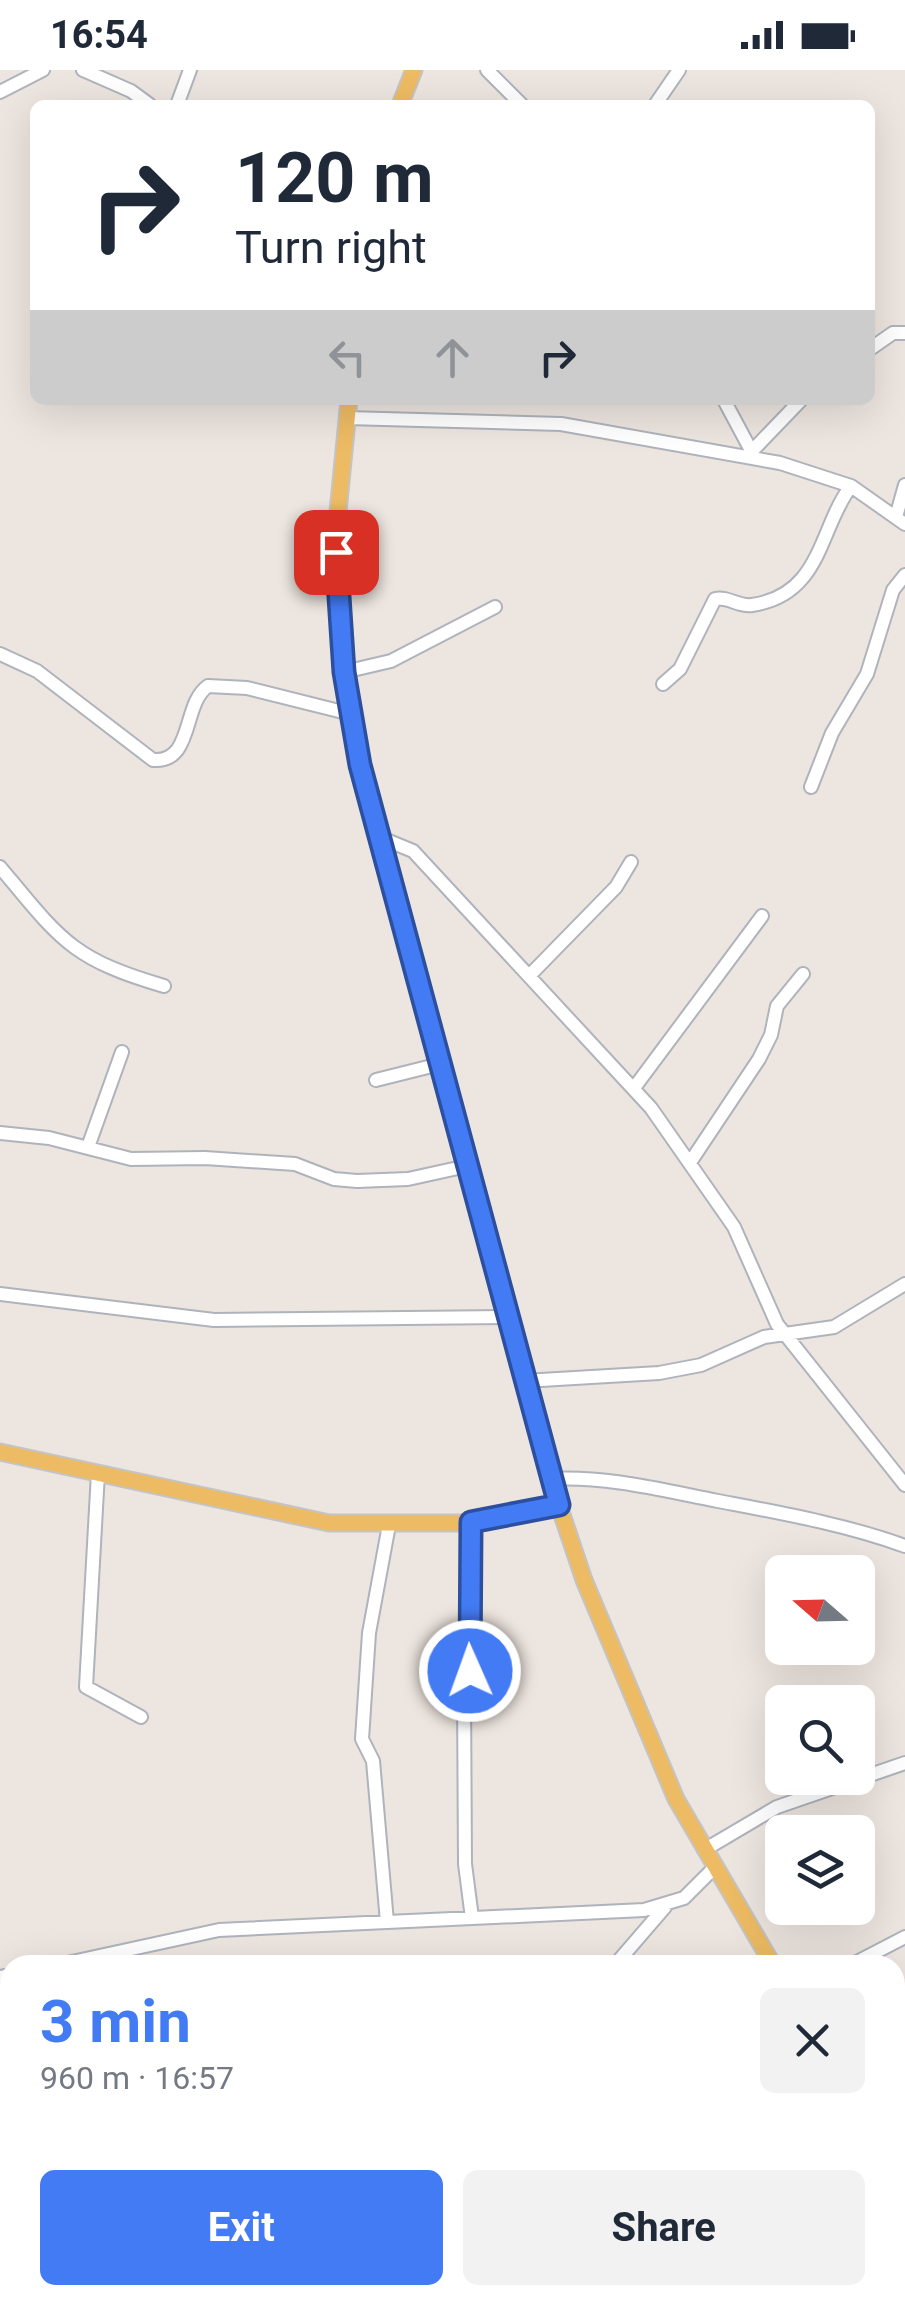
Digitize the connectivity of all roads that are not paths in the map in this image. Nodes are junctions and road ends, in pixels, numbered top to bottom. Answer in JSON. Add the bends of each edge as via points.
{"nodes":[{"id":1,"x":43,"y":70,"type":"edge"},
{"id":2,"x":83,"y":70,"type":"edge"},
{"id":3,"x":190,"y":70,"type":"edge"},
{"id":4,"x":414,"y":70,"type":"edge"},
{"id":5,"x":486,"y":70,"type":"edge"},
{"id":6,"x":680,"y":70,"type":"edge"},
{"id":7,"x":18,"y":75,"type":"edge"},
{"id":8,"x":0,"y":92,"type":"edge"},
{"id":9,"x":144,"y":100,"type":"edge"},
{"id":10,"x":179,"y":100,"type":"edge"},
{"id":11,"x":402,"y":100,"type":"edge"},
{"id":12,"x":517,"y":100,"type":"edge"},
{"id":13,"x":659,"y":100,"type":"edge"},
{"id":14,"x":905,"y":333,"type":"edge"},
{"id":15,"x":875,"y":346,"type":"edge"},
{"id":16,"x":348,"y":405,"type":"edge"},
{"id":17,"x":727,"y":405,"type":"edge"},
{"id":18,"x":797,"y":405,"type":"edge"},
{"id":19,"x":346,"y":418,"type":"junction"},
{"id":20,"x":754,"y":455,"type":"junction"},
{"id":21,"x":905,"y":485,"type":"edge"},
{"id":22,"x":851,"y":486,"type":"junction"},
{"id":23,"x":900,"y":521,"type":"edge"},
{"id":24,"x":905,"y":575,"type":"edge"},
{"id":25,"x":496,"y":606,"type":"dead end"},
{"id":26,"x":0,"y":654,"type":"edge"},
{"id":27,"x":344,"y":672,"type":"junction"},
{"id":28,"x":664,"y":684,"type":"dead end"},
{"id":29,"x":351,"y":714,"type":"junction"},
{"id":30,"x":812,"y":788,"type":"dead end"},
{"id":31,"x":379,"y":838,"type":"junction"},
{"id":32,"x":631,"y":862,"type":"dead end"},
{"id":33,"x":0,"y":868,"type":"edge"},
{"id":34,"x":762,"y":916,"type":"dead end"},
{"id":35,"x":803,"y":974,"type":"dead end"},
{"id":36,"x":529,"y":976,"type":"junction"},
{"id":37,"x":164,"y":986,"type":"dead end"},
{"id":38,"x":122,"y":1052,"type":"dead end"},
{"id":39,"x":440,"y":1064,"type":"junction"},
{"id":40,"x":376,"y":1080,"type":"dead end"},
{"id":41,"x":634,"y":1088,"type":"junction"},
{"id":42,"x":0,"y":1132,"type":"edge"},
{"id":43,"x":88,"y":1147,"type":"junction"},
{"id":44,"x":691,"y":1162,"type":"junction"},
{"id":45,"x":467,"y":1166,"type":"junction"},
{"id":46,"x":905,"y":1284,"type":"edge"},
{"id":47,"x":0,"y":1294,"type":"edge"},
{"id":48,"x":507,"y":1317,"type":"junction"},
{"id":49,"x":784,"y":1333,"type":"junction"},
{"id":50,"x":524,"y":1382,"type":"junction"},
{"id":51,"x":0,"y":1452,"type":"edge"},
{"id":52,"x":98,"y":1472,"type":"junction"},
{"id":53,"x":550,"y":1479,"type":"junction"},
{"id":54,"x":905,"y":1484,"type":"edge"},
{"id":55,"x":559,"y":1505,"type":"junction"},
{"id":56,"x":471,"y":1522,"type":"junction"},
{"id":57,"x":389,"y":1525,"type":"junction"},
{"id":58,"x":905,"y":1546,"type":"edge"},
{"id":59,"x":141,"y":1717,"type":"dead end"},
{"id":60,"x":905,"y":1763,"type":"edge"},
{"id":61,"x":704,"y":1850,"type":"junction"},
{"id":62,"x":714,"y":1868,"type":"junction"},
{"id":63,"x":665,"y":1907,"type":"junction"},
{"id":64,"x":472,"y":1918,"type":"junction"},
{"id":65,"x":386,"y":1922,"type":"junction"},
{"id":66,"x":905,"y":1938,"type":"edge"},
{"id":67,"x":104,"y":1955,"type":"edge"},
{"id":68,"x":629,"y":1955,"type":"edge"},
{"id":69,"x":767,"y":1955,"type":"edge"},
{"id":70,"x":871,"y":1955,"type":"edge"}],
"edges":[{"from":1,"to":7,"type":"street"},
{"from":2,"to":9,"type":"street"},
{"from":3,"to":10,"type":"street"},
{"from":4,"to":11,"type":"main road"},
{"from":5,"to":12,"type":"street"},
{"from":6,"to":13,"type":"street"},
{"from":7,"to":8,"type":"street"},
{"from":14,"to":15,"type":"street"},
{"from":16,"to":19,"type":"main road"},
{"from":17,"to":20,"type":"street"},
{"from":18,"to":20,"type":"street"},
{"from":19,"to":20,"type":"street","via":[[561,424]]},
{"from":19,"to":27,"type":"main road","via":[[336,592]]},
{"from":20,"to":22,"type":"street"},
{"from":21,"to":23,"type":"street"},
{"from":22,"to":23,"type":"street"},
{"from":22,"to":28,"type":"street","via":[[822,549],[793,587],[754,605],[715,598],[680,669]]},
{"from":24,"to":30,"type":"street"},
{"from":25,"to":27,"type":"street","via":[[391,661]]},
{"from":26,"to":29,"type":"street","via":[[37,671],[152,760],[176,753],[192,704],[208,686],[247,688]]},
{"from":27,"to":29,"type":"main road"},
{"from":29,"to":31,"type":"main road"},
{"from":31,"to":36,"type":"street","via":[[413,850]]},
{"from":31,"to":39,"type":"main road"},
{"from":32,"to":36,"type":"street","via":[[616,887]]},
{"from":33,"to":37,"type":"street","via":[[71,949]]},
{"from":34,"to":41,"type":"street"},
{"from":35,"to":44,"type":"street","via":[[776,1006],[759,1059]]},
{"from":36,"to":41,"type":"street"},
{"from":38,"to":43,"type":"street"},
{"from":39,"to":40,"type":"street"},
{"from":39,"to":45,"type":"main road"},
{"from":41,"to":44,"type":"street"},
{"from":42,"to":43,"type":"street"},
{"from":43,"to":45,"type":"street","via":[[131,1158],[295,1164],[357,1181]]},
{"from":44,"to":49,"type":"street","via":[[734,1227]]},
{"from":45,"to":48,"type":"main road"},
{"from":46,"to":49,"type":"street","via":[[834,1327]]},
{"from":47,"to":48,"type":"street","via":[[214,1320]]},
{"from":48,"to":50,"type":"main road"},
{"from":49,"to":50,"type":"street","via":[[700,1365]]},
{"from":49,"to":54,"type":"street"},
{"from":50,"to":53,"type":"main road"},
{"from":51,"to":52,"type":"main road"},
{"from":52,"to":57,"type":"main road","via":[[295,1517]]},
{"from":52,"to":59,"type":"street","via":[[86,1687]]},
{"from":53,"to":55,"type":"main road"},
{"from":53,"to":58,"type":"street","via":[[654,1487],[838,1525]]},
{"from":55,"to":56,"type":"main road"},
{"from":55,"to":61,"type":"main road","via":[[676,1799]]},
{"from":56,"to":57,"type":"main road"},
{"from":56,"to":64,"type":"street","via":[[471,1653],[464,1691],[465,1864]]},
{"from":57,"to":65,"type":"street","via":[[370,1633],[362,1739],[373,1761]]},
{"from":60,"to":61,"type":"street","via":[[777,1807]]},
{"from":61,"to":62,"type":"main road"},
{"from":62,"to":63,"type":"street"},
{"from":62,"to":69,"type":"main road"},
{"from":63,"to":64,"type":"street"},
{"from":63,"to":68,"type":"street"},
{"from":64,"to":65,"type":"street"},
{"from":65,"to":67,"type":"street","via":[[219,1930]]},
{"from":66,"to":70,"type":"street"}]}
